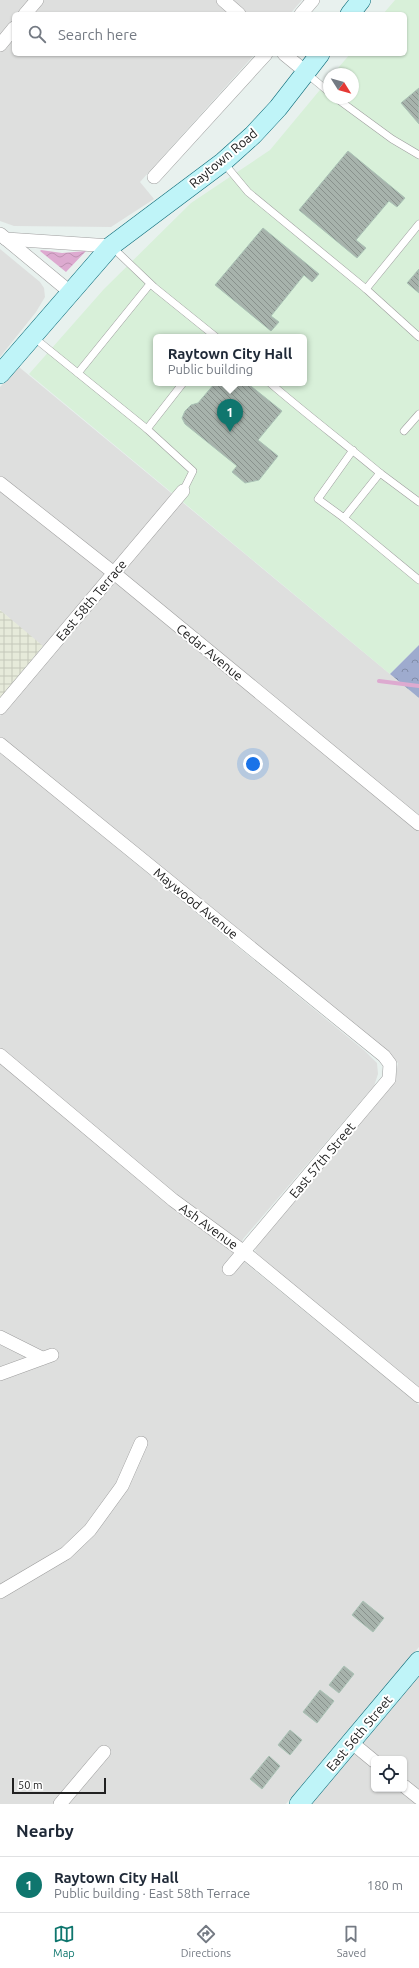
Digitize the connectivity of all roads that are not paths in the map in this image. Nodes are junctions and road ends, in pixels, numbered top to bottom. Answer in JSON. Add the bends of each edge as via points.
{"nodes":[{"id":1,"x":37,"y":0,"type":"edge"},
{"id":2,"x":223,"y":0,"type":"edge"},
{"id":3,"x":313,"y":0,"type":"edge"},
{"id":4,"x":361,"y":0,"type":"edge"},
{"id":5,"x":27,"y":12,"type":"edge"},
{"id":6,"x":237,"y":12,"type":"edge"},
{"id":7,"x":303,"y":12,"type":"edge"},
{"id":8,"x":352,"y":12,"type":"edge"},
{"id":9,"x":12,"y":30,"type":"edge"},
{"id":10,"x":0,"y":45,"type":"edge"},
{"id":11,"x":264,"y":56,"type":"edge"},
{"id":12,"x":286,"y":56,"type":"edge"},
{"id":13,"x":318,"y":56,"type":"edge"},
{"id":14,"x":306,"y":72,"type":"junction"},
{"id":15,"x":323,"y":87,"type":"edge"},
{"id":16,"x":344,"y":104,"type":"edge"},
{"id":17,"x":419,"y":155,"type":"edge"},
{"id":18,"x":222,"y":162,"type":"junction"},
{"id":19,"x":154,"y":176,"type":"dead end"},
{"id":20,"x":419,"y":224,"type":"edge"},
{"id":21,"x":3,"y":237,"type":"edge"},
{"id":22,"x":111,"y":246,"type":"junction"},
{"id":23,"x":150,"y":284,"type":"junction"},
{"id":24,"x":366,"y":289,"type":"junction"},
{"id":25,"x":70,"y":292,"type":"junction"},
{"id":26,"x":212,"y":334,"type":"edge"},
{"id":27,"x":32,"y":336,"type":"junction"},
{"id":28,"x":419,"y":337,"type":"edge"},
{"id":29,"x":78,"y":373,"type":"junction"},
{"id":30,"x":0,"y":374,"type":"edge"},
{"id":31,"x":181,"y":386,"type":"edge"},
{"id":32,"x":274,"y":386,"type":"edge"},
{"id":33,"x":419,"y":414,"type":"edge"},
{"id":34,"x":147,"y":430,"type":"junction"},
{"id":35,"x":404,"y":432,"type":"dead end"},
{"id":36,"x":353,"y":450,"type":"junction"},
{"id":37,"x":380,"y":473,"type":"junction"},
{"id":38,"x":0,"y":483,"type":"edge"},
{"id":39,"x":183,"y":492,"type":"joint"},
{"id":40,"x":419,"y":502,"type":"edge"},
{"id":41,"x":344,"y":518,"type":"junction"},
{"id":42,"x":114,"y":573,"type":"junction"},
{"id":43,"x":419,"y":580,"type":"edge"},
{"id":44,"x":0,"y":708,"type":"edge"},
{"id":45,"x":0,"y":744,"type":"edge"},
{"id":46,"x":419,"y":824,"type":"edge"},
{"id":47,"x":0,"y":1055,"type":"edge"},
{"id":48,"x":390,"y":1064,"type":"joint"},
{"id":49,"x":244,"y":1252,"type":"junction"},
{"id":50,"x":229,"y":1269,"type":"dead end"},
{"id":51,"x":0,"y":1337,"type":"edge"},
{"id":52,"x":0,"y":1374,"type":"edge"},
{"id":53,"x":419,"y":1396,"type":"edge"},
{"id":54,"x":141,"y":1443,"type":"dead end"},
{"id":55,"x":0,"y":1592,"type":"edge"},
{"id":56,"x":419,"y":1661,"type":"edge"},
{"id":57,"x":351,"y":1742,"type":"junction"},
{"id":58,"x":104,"y":1752,"type":"dead end"},
{"id":59,"x":371,"y":1759,"type":"edge"},
{"id":60,"x":407,"y":1788,"type":"edge"},
{"id":61,"x":419,"y":1798,"type":"edge"},
{"id":62,"x":60,"y":1804,"type":"edge"},
{"id":63,"x":299,"y":1804,"type":"edge"}],
"edges":[{"from":1,"to":5,"type":"street"},
{"from":2,"to":6,"type":"street"},
{"from":3,"to":7,"type":"street"},
{"from":4,"to":8,"type":"street"},
{"from":9,"to":10,"type":"street"},
{"from":11,"to":19,"type":"street","via":[[218,113]]},
{"from":12,"to":14,"type":"street"},
{"from":13,"to":14,"type":"street","name":"Raytown Road"},
{"from":14,"to":15,"type":"lane"},
{"from":14,"to":18,"type":"street","name":"Raytown Road","via":[[253,135]]},
{"from":16,"to":17,"type":"lane"},
{"from":18,"to":22,"type":"street","name":"Raytown Road"},
{"from":18,"to":24,"type":"lane","via":[[248,192]]},
{"from":20,"to":24,"type":"lane"},
{"from":21,"to":22,"type":"street"},
{"from":21,"to":25,"type":"street"},
{"from":22,"to":23,"type":"lane"},
{"from":22,"to":25,"type":"street","name":"Raytown Road"},
{"from":23,"to":26,"type":"lane"},
{"from":23,"to":29,"type":"lane"},
{"from":24,"to":28,"type":"lane"},
{"from":25,"to":27,"type":"street","name":"Raytown Road"},
{"from":27,"to":29,"type":"lane"},
{"from":27,"to":30,"type":"street","name":"Raytown Road"},
{"from":29,"to":34,"type":"lane"},
{"from":31,"to":34,"type":"lane"},
{"from":32,"to":36,"type":"lane"},
{"from":33,"to":35,"type":"lane"},
{"from":34,"to":39,"type":"lane","via":[[193,470]]},
{"from":36,"to":37,"type":"lane"},
{"from":36,"to":41,"type":"lane","via":[[318,499]]},
{"from":37,"to":40,"type":"lane"},
{"from":37,"to":41,"type":"lane"},
{"from":38,"to":42,"type":"street","name":"Cedar Avenue"},
{"from":39,"to":42,"type":"street","name":"East 58th Terrace"},
{"from":41,"to":43,"type":"lane"},
{"from":42,"to":44,"type":"street","name":"East 58th Terrace"},
{"from":42,"to":46,"type":"street","name":"Cedar Avenue"},
{"from":45,"to":48,"type":"street","name":"Maywood Avenue","via":[[378,1051]]},
{"from":47,"to":49,"type":"street","name":"Ash Avenue","via":[[173,1200]]},
{"from":48,"to":49,"type":"street","name":"East 57th Street","via":[[389,1079]]},
{"from":49,"to":50,"type":"street","name":"East 57th Street"},
{"from":49,"to":53,"type":"street","name":"Ash Avenue"},
{"from":51,"to":52,"type":"street","via":[[47,1356]]},
{"from":54,"to":55,"type":"street","via":[[122,1486],[90,1530],[66,1552]]},
{"from":56,"to":57,"type":"street","name":"East 56th Street"},
{"from":57,"to":59,"type":"street"},
{"from":57,"to":63,"type":"street","name":"East 56th Street"},
{"from":58,"to":62,"type":"street"},
{"from":60,"to":61,"type":"street"}]}
